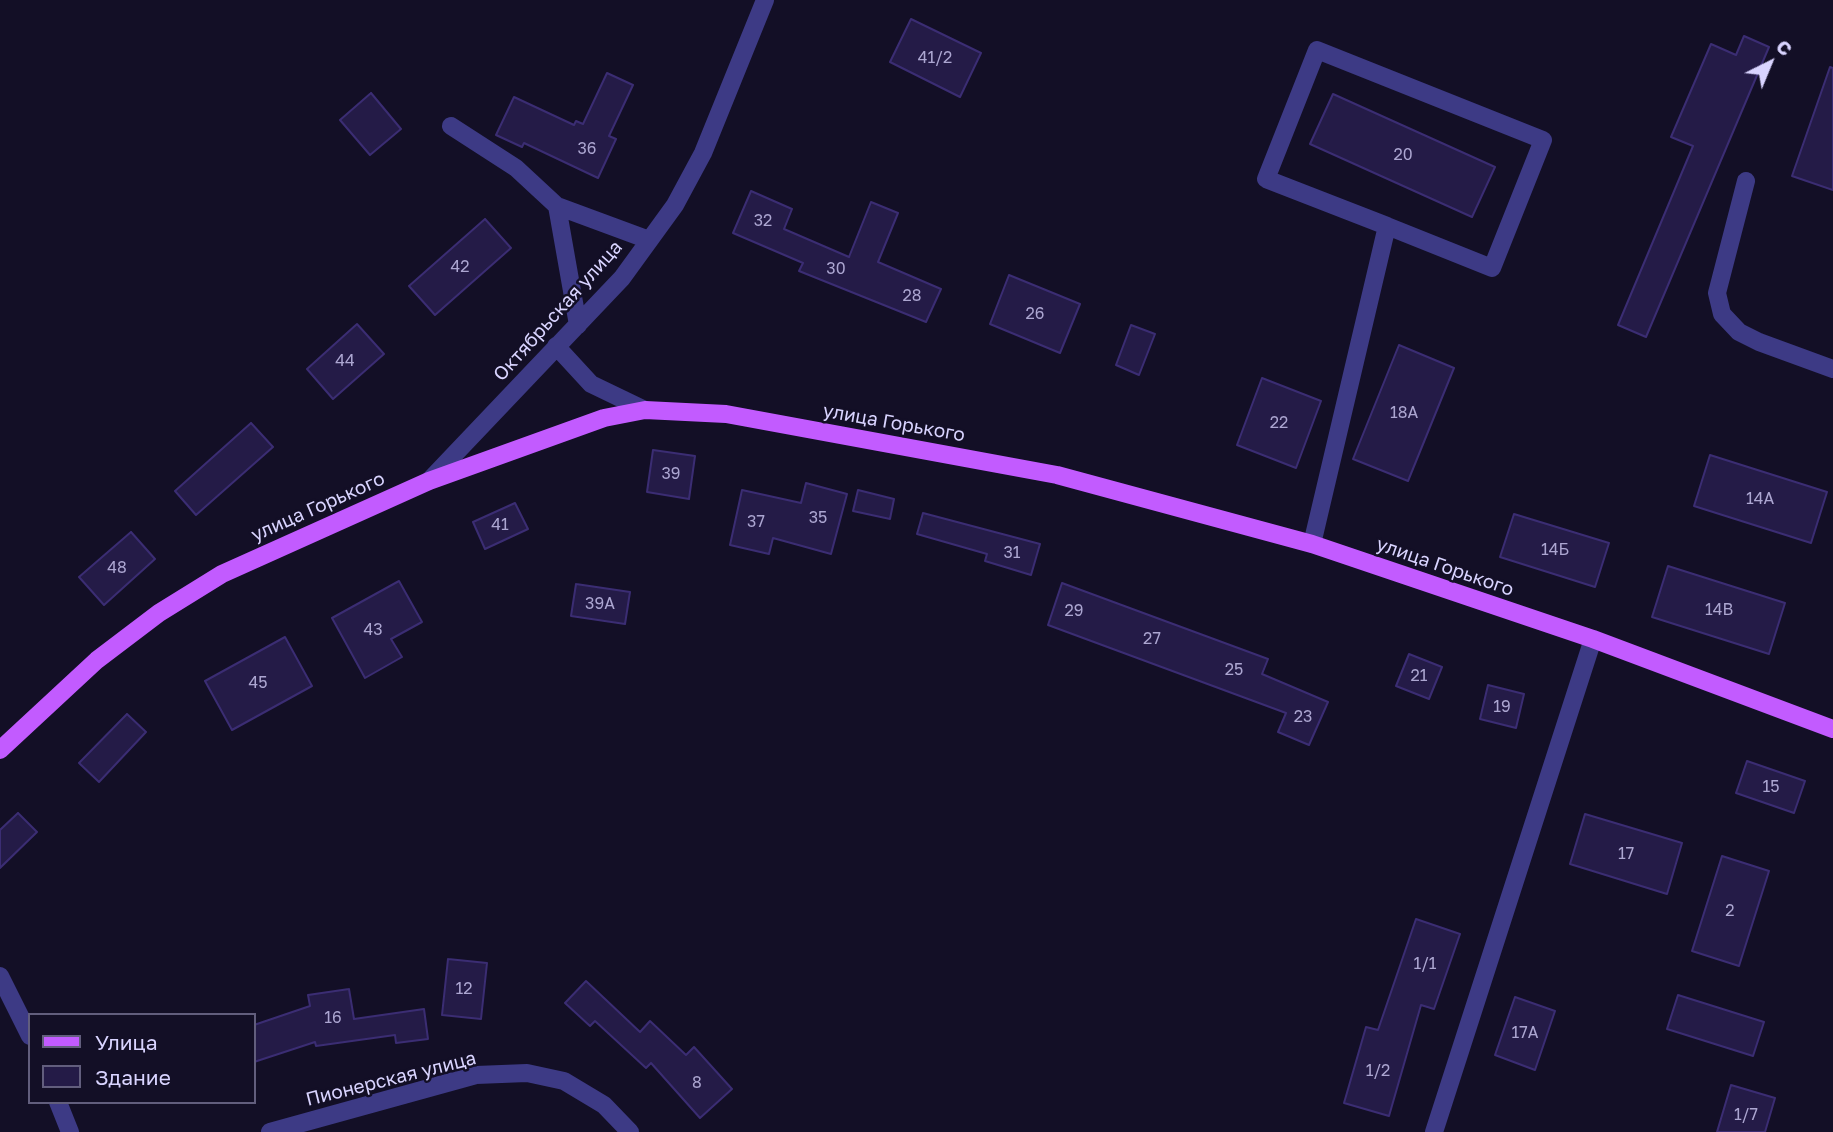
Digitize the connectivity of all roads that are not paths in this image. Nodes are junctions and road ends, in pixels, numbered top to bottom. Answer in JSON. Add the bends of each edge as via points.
{"nodes":[{"id":1,"x":765,"y":0,"type":"edge"},
{"id":2,"x":450,"y":126,"type":"dead end"},
{"id":3,"x":1746,"y":181,"type":"dead end"},
{"id":4,"x":557,"y":206,"type":"junction"},
{"id":5,"x":1387,"y":226,"type":"junction"},
{"id":6,"x":649,"y":240,"type":"junction"},
{"id":7,"x":578,"y":325,"type":"junction"},
{"id":8,"x":556,"y":346,"type":"junction"},
{"id":9,"x":1833,"y":369,"type":"edge"},
{"id":10,"x":645,"y":410,"type":"junction"},
{"id":11,"x":429,"y":481,"type":"junction"},
{"id":12,"x":1312,"y":544,"type":"junction"},
{"id":13,"x":1593,"y":639,"type":"junction"},
{"id":14,"x":1833,"y":729,"type":"edge"},
{"id":15,"x":0,"y":750,"type":"edge"},
{"id":16,"x":0,"y":976,"type":"edge"},
{"id":17,"x":28,"y":1032,"type":"edge"},
{"id":18,"x":59,"y":1104,"type":"edge"},
{"id":19,"x":70,"y":1132,"type":"edge"},
{"id":20,"x":271,"y":1132,"type":"edge"},
{"id":21,"x":630,"y":1132,"type":"edge"},
{"id":22,"x":1434,"y":1132,"type":"edge"}],
"edges":[{"from":1,"to":6,"type":"street","name":"Октябрьская улица","via":[[703,153],[675,205]]},
{"from":2,"to":4,"type":"street","via":[[516,168]]},
{"from":3,"to":9,"type":"street","via":[[1717,293],[1722,314],[1739,332],[1759,342]]},
{"from":4,"to":6,"type":"street"},
{"from":4,"to":7,"type":"street"},
{"from":5,"to":5,"type":"street","via":[[1492,268],[1543,140],[1317,50],[1266,179]]},
{"from":5,"to":12,"type":"street"},
{"from":6,"to":7,"type":"street","name":"Октябрьская улица","via":[[622,278]]},
{"from":7,"to":8,"type":"street","name":"Октябрьская улица"},
{"from":8,"to":10,"type":"street","via":[[591,384]]},
{"from":8,"to":11,"type":"street","name":"Октябрьская улица"},
{"from":10,"to":11,"type":"main road","name":"улица Горького","via":[[604,418]]},
{"from":10,"to":12,"type":"main road","name":"улица Горького","via":[[726,414],[1057,475]]},
{"from":11,"to":15,"type":"main road","name":"улица Горького","via":[[222,574],[159,613],[97,660]]},
{"from":12,"to":13,"type":"main road","name":"улица Горького"},
{"from":13,"to":14,"type":"main road","name":"улица Горького"},
{"from":13,"to":22,"type":"street"},
{"from":16,"to":17,"type":"street"},
{"from":18,"to":19,"type":"street"},
{"from":20,"to":21,"type":"street","name":"Пионерская улица","via":[[476,1075],[527,1073],[564,1081],[604,1105]]}]}
